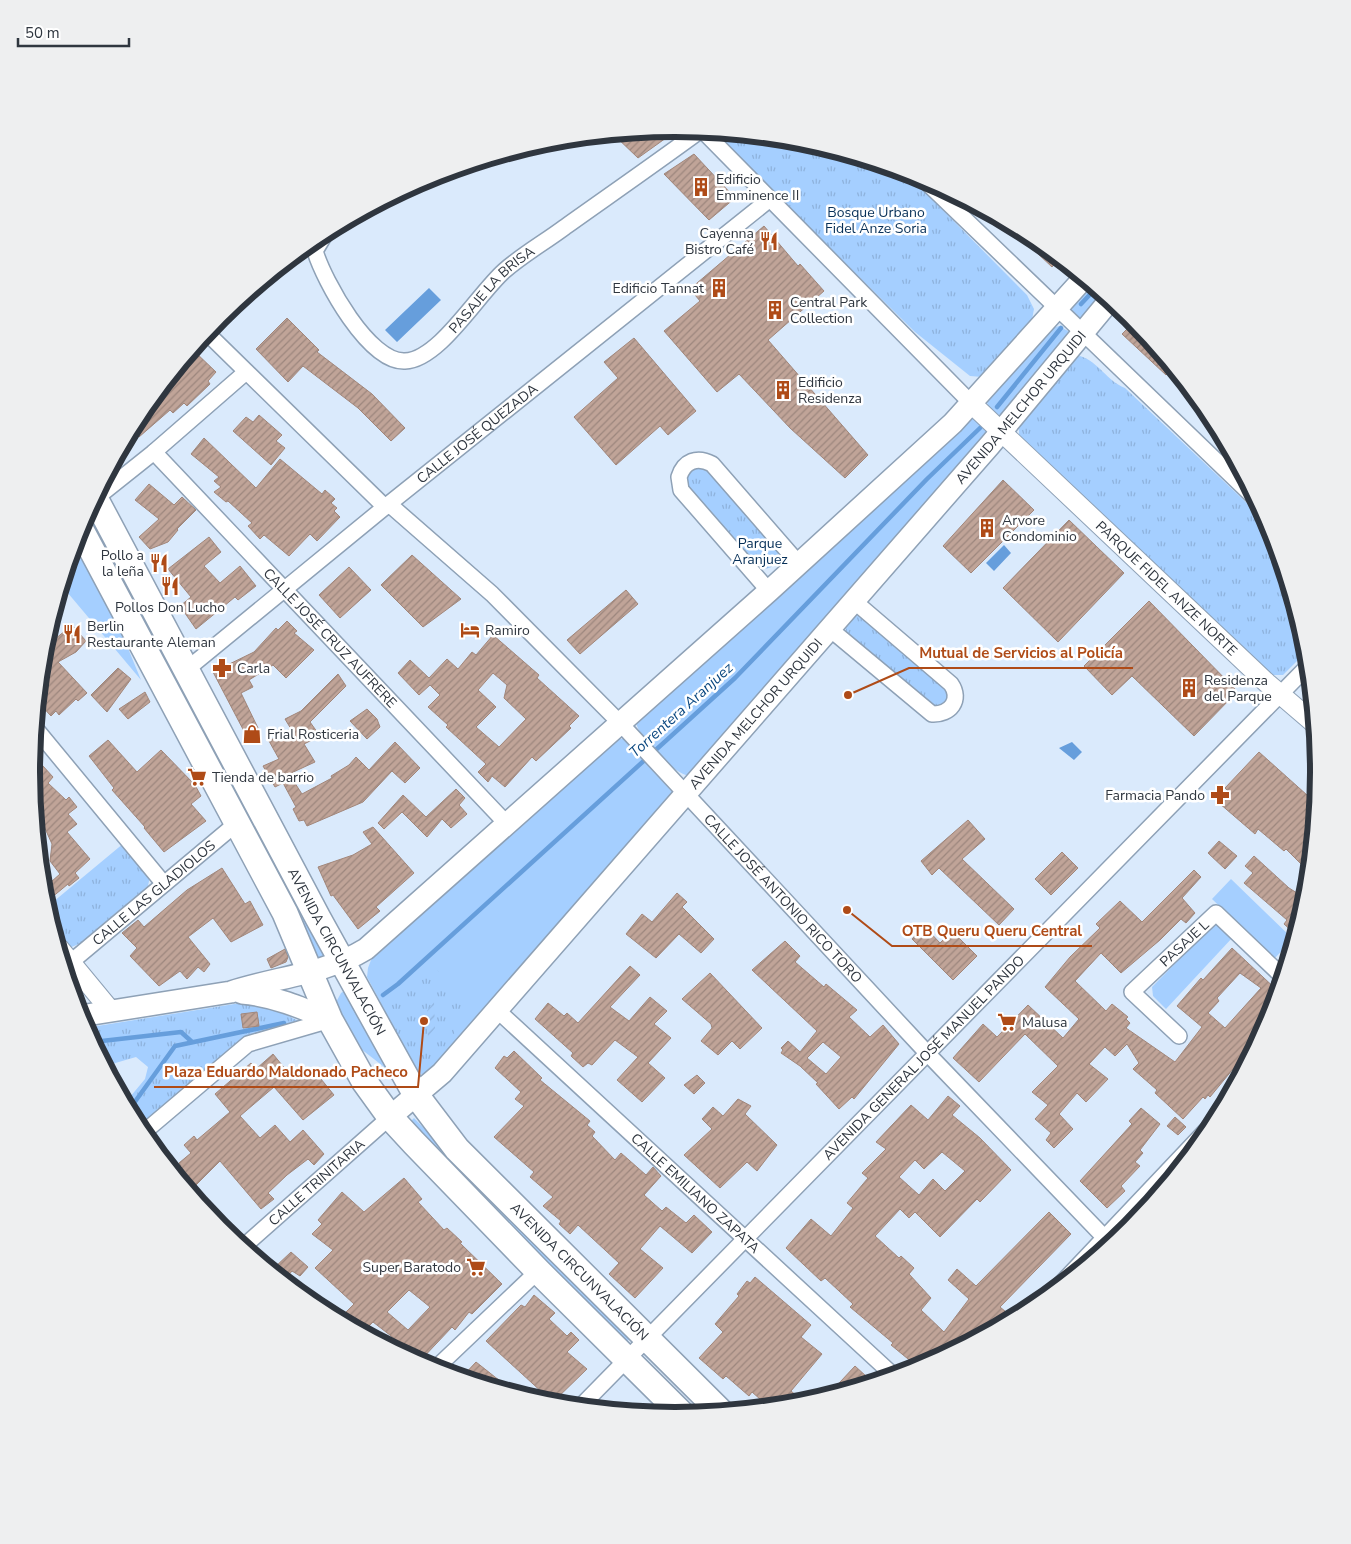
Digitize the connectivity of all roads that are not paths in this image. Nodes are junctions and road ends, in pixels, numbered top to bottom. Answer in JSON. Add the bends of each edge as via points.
{"nodes":[{"id":1,"x":692,"y":137,"type":"edge"},
{"id":2,"x":710,"y":138,"type":"edge"},
{"id":3,"x":938,"y":193,"type":"edge"},
{"id":4,"x":770,"y":199,"type":"junction"},
{"id":5,"x":310,"y":252,"type":"edge"},
{"id":6,"x":1080,"y":282,"type":"edge"},
{"id":7,"x":1106,"y":305,"type":"edge"},
{"id":8,"x":1056,"y":309,"type":"junction"},
{"id":9,"x":1082,"y":333,"type":"junction"},
{"id":10,"x":212,"y":338,"type":"edge"},
{"id":11,"x":246,"y":372,"type":"junction"},
{"id":12,"x":972,"y":404,"type":"junction"},
{"id":13,"x":1001,"y":432,"type":"junction"},
{"id":14,"x":154,"y":452,"type":"junction"},
{"id":15,"x":1243,"y":486,"type":"edge"},
{"id":16,"x":107,"y":490,"type":"edge"},
{"id":17,"x":387,"y":505,"type":"junction"},
{"id":18,"x":99,"y":506,"type":"edge"},
{"id":19,"x":85,"y":537,"type":"edge"},
{"id":20,"x":799,"y":564,"type":"junction"},
{"id":21,"x":284,"y":590,"type":"junction"},
{"id":22,"x":769,"y":592,"type":"junction"},
{"id":23,"x":854,"y":601,"type":"junction"},
{"id":24,"x":830,"y":629,"type":"junction"},
{"id":25,"x":186,"y":670,"type":"junction"},
{"id":26,"x":1303,"y":671,"type":"edge"},
{"id":27,"x":1280,"y":694,"type":"junction"},
{"id":28,"x":1309,"y":719,"type":"edge"},
{"id":29,"x":620,"y":724,"type":"junction"},
{"id":30,"x":41,"y":735,"type":"edge"},
{"id":31,"x":686,"y":793,"type":"junction"},
{"id":32,"x":237,"y":823,"type":"junction"},
{"id":33,"x":506,"y":823,"type":"junction"},
{"id":34,"x":164,"y":884,"type":"junction"},
{"id":35,"x":67,"y":953,"type":"edge"},
{"id":36,"x":69,"y":960,"type":"edge"},
{"id":37,"x":342,"y":961,"type":"junction"},
{"id":38,"x":1278,"y":972,"type":"edge"},
{"id":39,"x":310,"y":973,"type":"junction"},
{"id":40,"x":232,"y":992,"type":"junction"},
{"id":41,"x":497,"y":1010,"type":"junction"},
{"id":42,"x":111,"y":1011,"type":"junction"},
{"id":43,"x":88,"y":1015,"type":"edge"},
{"id":44,"x":330,"y":1020,"type":"junction"},
{"id":45,"x":1179,"y":1036,"type":"dead end"},
{"id":46,"x":928,"y":1054,"type":"junction"},
{"id":47,"x":416,"y":1095,"type":"junction"},
{"id":48,"x":390,"y":1117,"type":"junction"},
{"id":49,"x":149,"y":1128,"type":"edge"},
{"id":50,"x":1114,"y":1232,"type":"edge"},
{"id":51,"x":1104,"y":1237,"type":"junction"},
{"id":52,"x":744,"y":1238,"type":"junction"},
{"id":53,"x":248,"y":1242,"type":"edge"},
{"id":54,"x":1097,"y":1248,"type":"edge"},
{"id":55,"x":538,"y":1271,"type":"junction"},
{"id":56,"x":648,"y":1340,"type":"junction"},
{"id":57,"x":626,"y":1360,"type":"junction"},
{"id":58,"x":442,"y":1363,"type":"edge"},
{"id":59,"x":888,"y":1371,"type":"edge"},
{"id":60,"x":586,"y":1401,"type":"edge"},
{"id":61,"x":715,"y":1406,"type":"edge"},
{"id":62,"x":675,"y":1408,"type":"edge"}],
"edges":[{"from":1,"to":5,"type":"street","name":"PASAJE LA BRISA","via":[[504,271],[436,347],[420,359],[403,361],[386,355],[373,345],[331,289]]},
{"from":2,"to":4,"type":"street","name":"PARQUE FIDEL ANZE NORTE"},
{"from":3,"to":8,"type":"street"},
{"from":4,"to":12,"type":"street","name":"PARQUE FIDEL ANZE NORTE"},
{"from":4,"to":17,"type":"street","name":"CALLE JOSÉ QUEZADA"},
{"from":6,"to":8,"type":"main road"},
{"from":7,"to":9,"type":"main road","name":"AVENIDA MELCHOR URQUIDI"},
{"from":8,"to":9,"type":"street"},
{"from":8,"to":12,"type":"main road"},
{"from":9,"to":13,"type":"main road","name":"AVENIDA MELCHOR URQUIDI"},
{"from":9,"to":15,"type":"street"},
{"from":10,"to":11,"type":"street","name":"CALLE JOSÉ ANTONIO RICO TORO"},
{"from":11,"to":14,"type":"street"},
{"from":11,"to":17,"type":"street","name":"CALLE JOSÉ ANTONIO RICO TORO"},
{"from":12,"to":13,"type":"street","name":"PARQUE FIDEL ANZE NORTE"},
{"from":12,"to":20,"type":"main road"},
{"from":13,"to":23,"type":"main road","name":"AVENIDA MELCHOR URQUIDI"},
{"from":13,"to":27,"type":"street","name":"PARQUE FIDEL ANZE NORTE"},
{"from":14,"to":16,"type":"street"},
{"from":14,"to":21,"type":"street","name":"CALLE JOSÉ CRUZ AUFRERE"},
{"from":17,"to":21,"type":"street","name":"CALLE JOSÉ QUEZADA"},
{"from":17,"to":29,"type":"street","name":"CALLE JOSÉ ANTONIO RICO TORO","via":[[492,594]]},
{"from":18,"to":25,"type":"highway","name":"AVENIDA CIRCUNVALACIÓN"},
{"from":19,"to":32,"type":"highway","name":"AVENIDA CIRCUNVALACIÓN"},
{"from":20,"to":22,"type":"main road"},
{"from":20,"to":22,"type":"street","via":[[712,464],[698,459],[686,464],[679,476],[681,490]]},
{"from":21,"to":25,"type":"street","name":"CALLE JOSÉ QUEZADA"},
{"from":21,"to":33,"type":"street","name":"CALLE JOSÉ CRUZ AUFRERE"},
{"from":22,"to":29,"type":"main road"},
{"from":23,"to":24,"type":"main road","name":"AVENIDA MELCHOR URQUIDI"},
{"from":23,"to":24,"type":"street","via":[[951,684],[956,697],[950,708],[945,713],[932,714]]},
{"from":24,"to":31,"type":"main road","name":"AVENIDA MELCHOR URQUIDI"},
{"from":25,"to":37,"type":"highway","name":"AVENIDA CIRCUNVALACIÓN"},
{"from":26,"to":27,"type":"street","name":"AVENIDA GENERAL JOSÉ MANUEL PANDO"},
{"from":27,"to":28,"type":"street","name":"PARQUE FIDEL ANZE NORTE"},
{"from":27,"to":46,"type":"street","name":"AVENIDA GENERAL JOSÉ MANUEL PANDO"},
{"from":29,"to":31,"type":"street","name":"CALLE JOSÉ ANTONIO RICO TORO"},
{"from":29,"to":33,"type":"main road"},
{"from":30,"to":34,"type":"street"},
{"from":31,"to":41,"type":"main road","name":"AVENIDA MELCHOR URQUIDI"},
{"from":31,"to":46,"type":"street","name":"CALLE JOSÉ ANTONIO RICO TORO"},
{"from":32,"to":34,"type":"street","name":"CALLE LAS GLADIOLOS"},
{"from":32,"to":39,"type":"highway","name":"AVENIDA CIRCUNVALACIÓN","via":[[285,913]]},
{"from":33,"to":37,"type":"main road","via":[[366,948]]},
{"from":34,"to":35,"type":"street","name":"CALLE LAS GLADIOLOS"},
{"from":36,"to":42,"type":"street"},
{"from":37,"to":39,"type":"main road"},
{"from":37,"to":47,"type":"highway","name":"AVENIDA CIRCUNVALACIÓN"},
{"from":38,"to":45,"type":"street","name":"PASAJE L","via":[[1216,913],[1132,992]]},
{"from":39,"to":40,"type":"main road"},
{"from":39,"to":44,"type":"highway","name":"AVENIDA CIRCUNVALACIÓN"},
{"from":40,"to":42,"type":"main road"},
{"from":40,"to":44,"type":"main road","via":[[268,996]]},
{"from":41,"to":47,"type":"main road","name":"AVENIDA MELCHOR URQUIDI","via":[[442,1073]]},
{"from":41,"to":52,"type":"street","name":"CALLE EMILIANO ZAPATA"},
{"from":42,"to":43,"type":"main road"},
{"from":44,"to":48,"type":"highway","name":"AVENIDA CIRCUNVALACIÓN","via":[[352,1062]]},
{"from":44,"to":49,"type":"street","via":[[248,1044]]},
{"from":46,"to":51,"type":"street","name":"CALLE JOSÉ ANTONIO RICO TORO"},
{"from":46,"to":52,"type":"street","name":"AVENIDA GENERAL JOSÉ MANUEL PANDO"},
{"from":47,"to":48,"type":"main road","name":"AVENIDA MELCHOR URQUIDI"},
{"from":47,"to":56,"type":"highway","name":"AVENIDA CIRCUNVALACIÓN","via":[[457,1149]]},
{"from":48,"to":53,"type":"street","name":"CALLE TRINITARIA"},
{"from":48,"to":55,"type":"highway","name":"AVENIDA CIRCUNVALACIÓN"},
{"from":50,"to":51,"type":"street"},
{"from":51,"to":54,"type":"street"},
{"from":52,"to":56,"type":"street","name":"AVENIDA GENERAL JOSÉ MANUEL PANDO"},
{"from":52,"to":59,"type":"street","name":"CALLE EMILIANO ZAPATA"},
{"from":55,"to":57,"type":"highway","name":"AVENIDA CIRCUNVALACIÓN"},
{"from":55,"to":58,"type":"street"},
{"from":56,"to":57,"type":"street","name":"AVENIDA GENERAL JOSÉ MANUEL PANDO"},
{"from":56,"to":61,"type":"highway","name":"AVENIDA CIRCUNVALACIÓN"},
{"from":57,"to":60,"type":"street","name":"AVENIDA GENERAL JOSÉ MANUEL PANDO"},
{"from":57,"to":62,"type":"highway","name":"AVENIDA CIRCUNVALACIÓN"}]}
